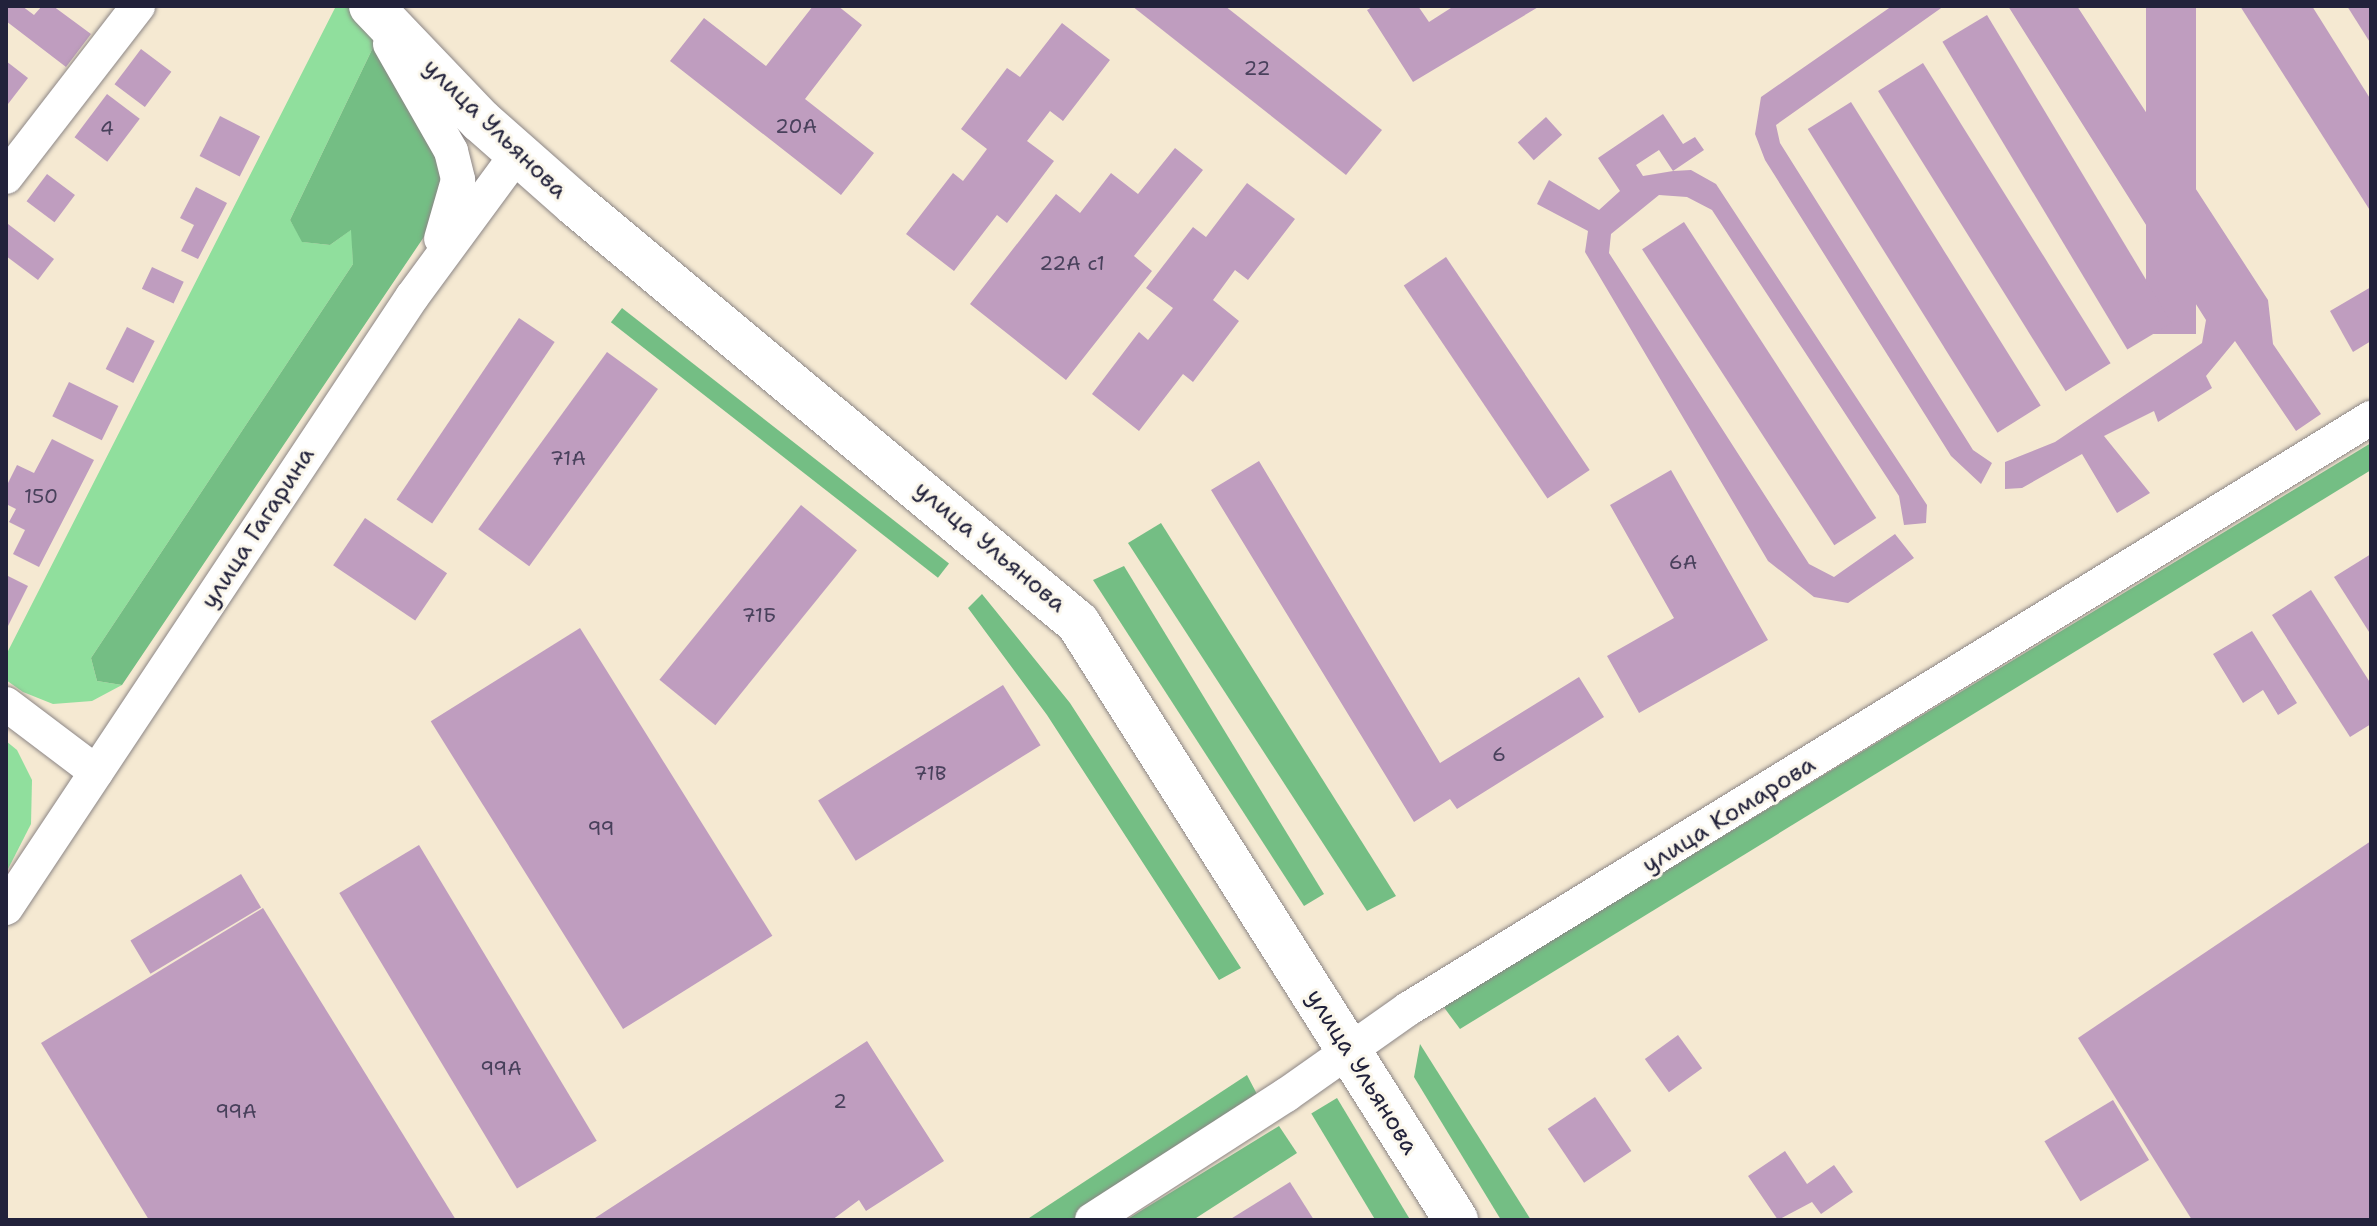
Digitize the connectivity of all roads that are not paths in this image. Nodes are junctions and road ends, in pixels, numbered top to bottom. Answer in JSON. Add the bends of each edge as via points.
{"nodes":[{"id":1,"x":138,"y":6,"type":"edge"},
{"id":2,"x":369,"y":6,"type":"edge"},
{"id":3,"x":517,"y":154,"type":"junction"},
{"id":4,"x":6,"y":177,"type":"edge"},
{"id":5,"x":412,"y":297,"type":"junction"},
{"id":6,"x":2371,"y":418,"type":"edge"},
{"id":7,"x":6,"y":704,"type":"edge"},
{"id":8,"x":96,"y":772,"type":"junction"},
{"id":9,"x":6,"y":908,"type":"edge"},
{"id":10,"x":1349,"y":1050,"type":"junction"},
{"id":11,"x":1092,"y":1220,"type":"edge"},
{"id":12,"x":1456,"y":1220,"type":"edge"}],
"edges":[{"from":1,"to":4,"type":"street"},
{"from":2,"to":3,"type":"main road","name":"улица Ульянова"},
{"from":2,"to":5,"type":"street","via":[[424,98],[451,151],[458,180],[443,235]]},
{"from":3,"to":5,"type":"street","name":"улица Гагарина"},
{"from":3,"to":10,"type":"main road","name":"улица Ульянова","via":[[1078,623]]},
{"from":5,"to":8,"type":"street","name":"улица Гагарина"},
{"from":6,"to":10,"type":"street","name":"улица Комарова"},
{"from":7,"to":8,"type":"street"},
{"from":8,"to":9,"type":"street","name":"улица Гагарина"},
{"from":10,"to":11,"type":"street","name":"улица Комарова"},
{"from":10,"to":12,"type":"main road","name":"улица Ульянова"}]}
